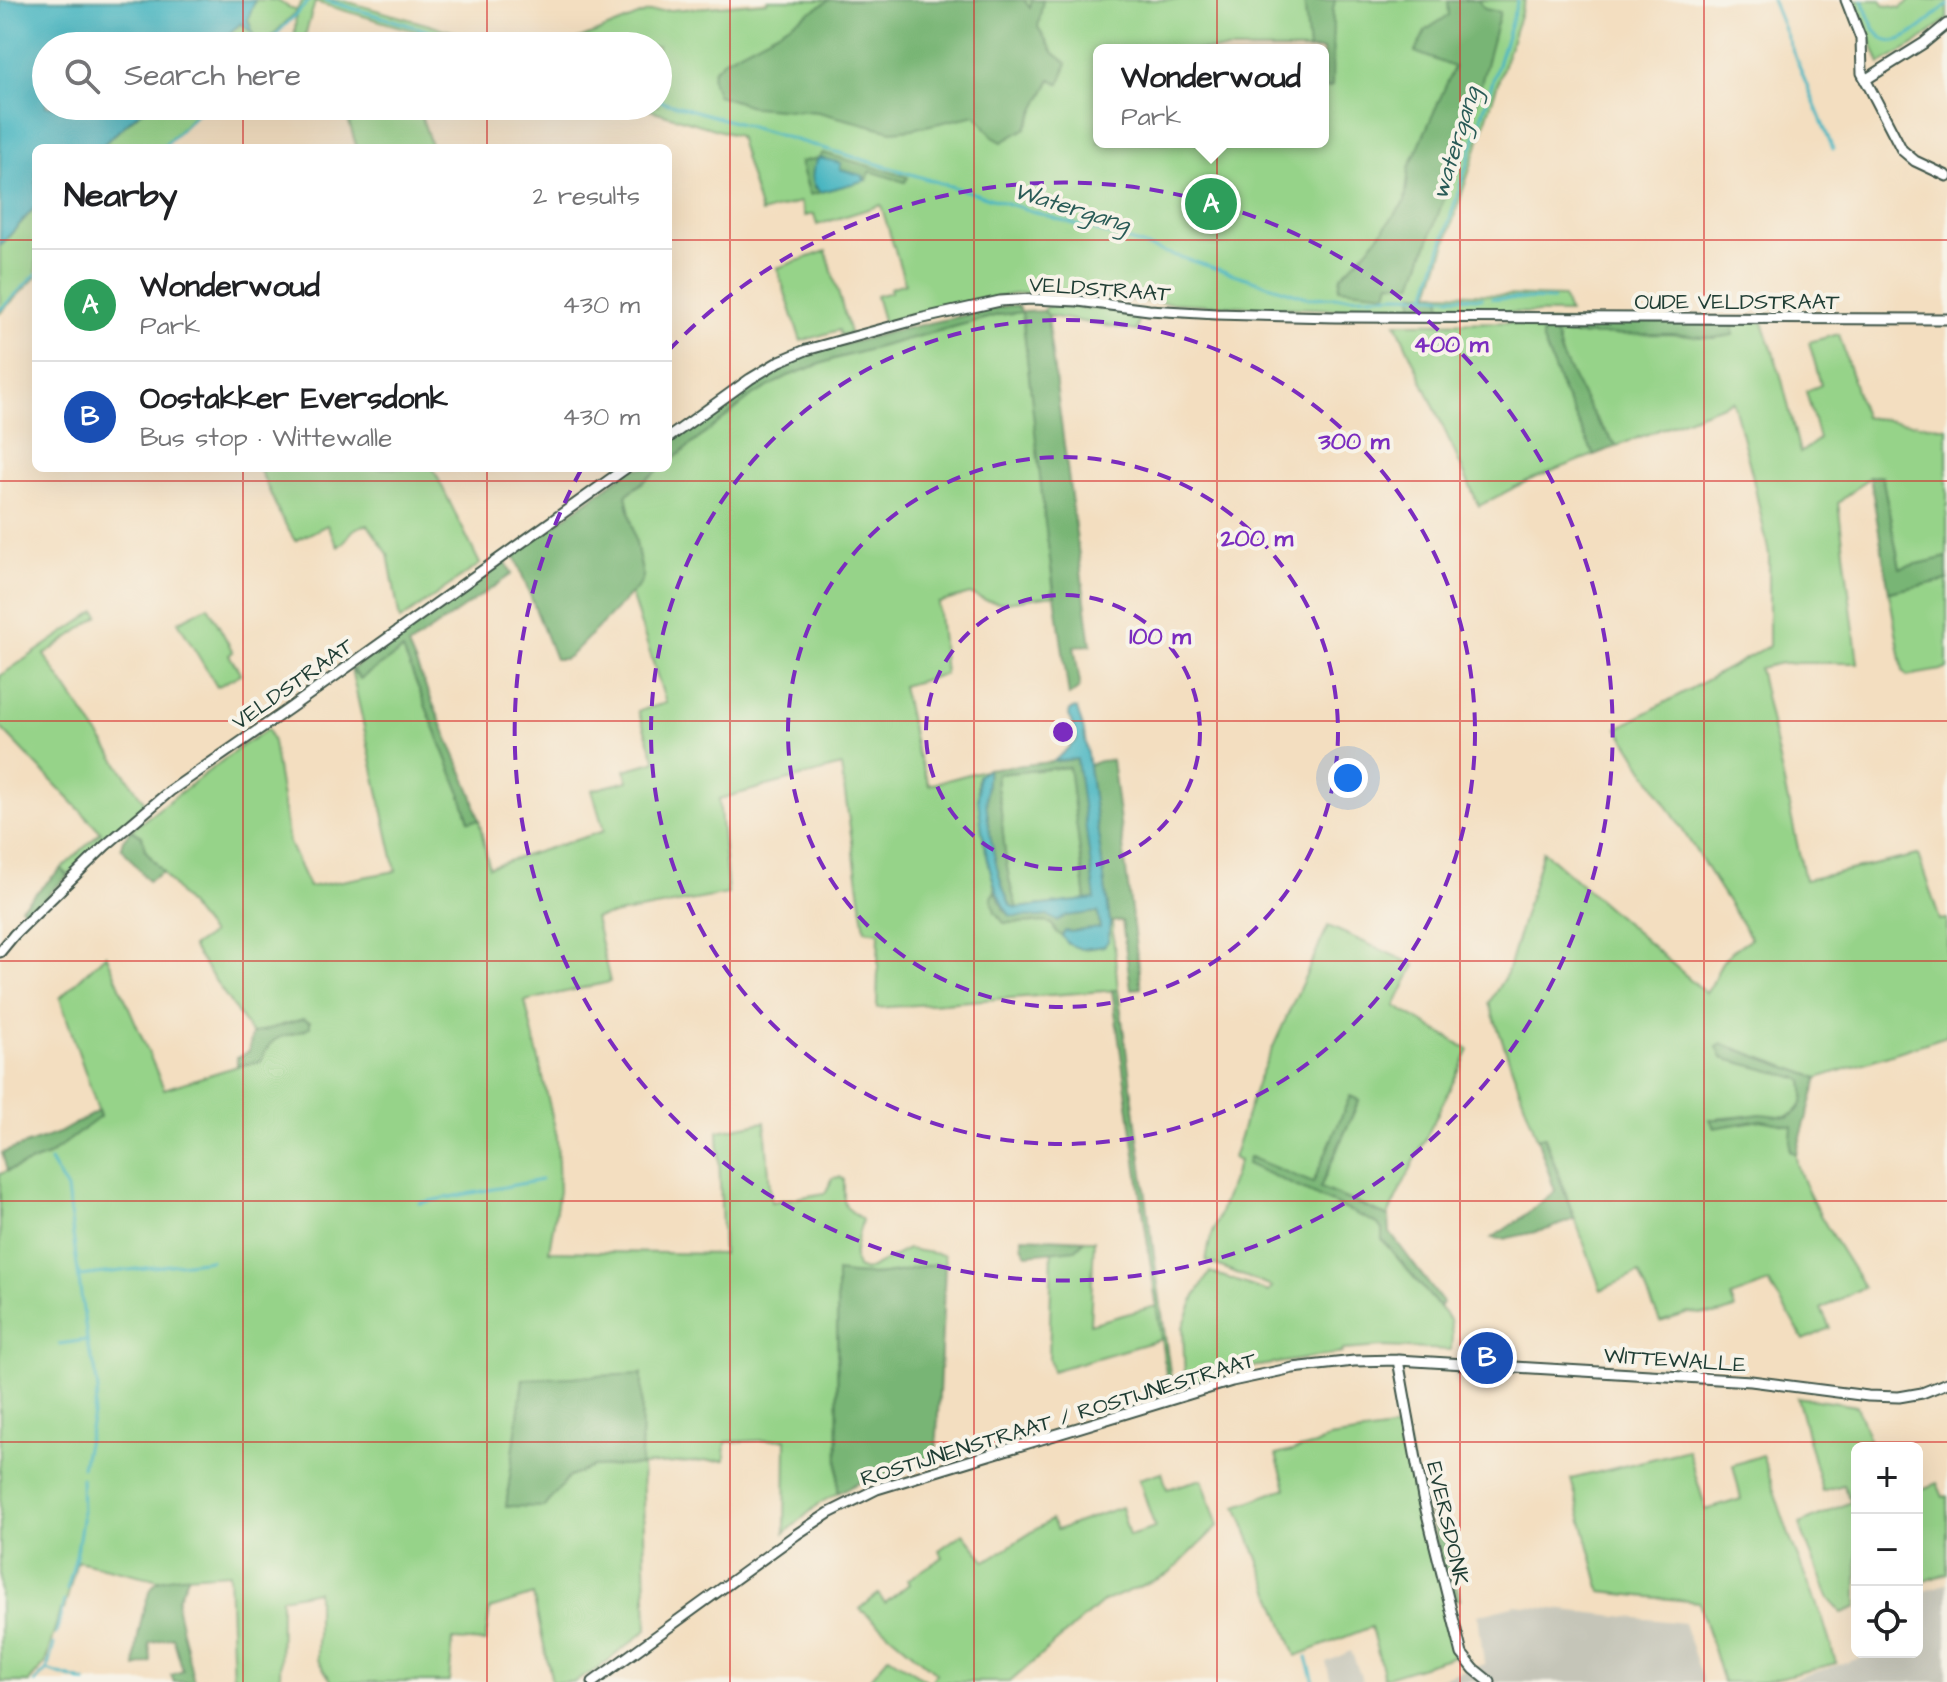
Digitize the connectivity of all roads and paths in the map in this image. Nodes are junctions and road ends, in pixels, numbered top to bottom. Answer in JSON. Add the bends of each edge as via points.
{"nodes":[{"id":1,"x":1846,"y":0,"type":"edge"},
{"id":2,"x":1947,"y":24,"type":"edge"},
{"id":3,"x":1865,"y":80,"type":"junction"},
{"id":4,"x":1947,"y":176,"type":"edge"},
{"id":5,"x":1561,"y":319,"type":"joint"},
{"id":6,"x":1947,"y":322,"type":"edge"},
{"id":7,"x":672,"y":435,"type":"edge"},
{"id":8,"x":620,"y":472,"type":"edge"},
{"id":9,"x":0,"y":952,"type":"edge"},
{"id":10,"x":1398,"y":1360,"type":"junction"},
{"id":11,"x":1947,"y":1383,"type":"edge"},
{"id":12,"x":593,"y":1682,"type":"edge"},
{"id":13,"x":1490,"y":1682,"type":"edge"}],
"edges":[{"from":1,"to":3,"type":"street","via":[[1861,39]]},
{"from":2,"to":3,"type":"street"},
{"from":3,"to":4,"type":"street","via":[[1902,150]]},
{"from":5,"to":6,"type":"street","name":"OUDE VELDSTRAAT"},
{"from":5,"to":7,"type":"street","name":"VELDSTRAAT","via":[[1216,314],[1078,301],[1000,301],[806,350],[750,379]]},
{"from":8,"to":9,"type":"street","name":"VELDSTRAAT","via":[[170,791],[105,846]]},
{"from":10,"to":11,"type":"street","name":"WITTEWALLE","via":[[1751,1381],[1868,1396],[1899,1397]]},
{"from":10,"to":12,"type":"street","name":"ROSTIJNENSTRAAT / ROSTIJNESTRAAT","via":[[1293,1368],[1232,1381],[877,1489],[797,1534]]},
{"from":10,"to":13,"type":"street","name":"EVERSDONK","via":[[1423,1498],[1462,1654]]}]}
